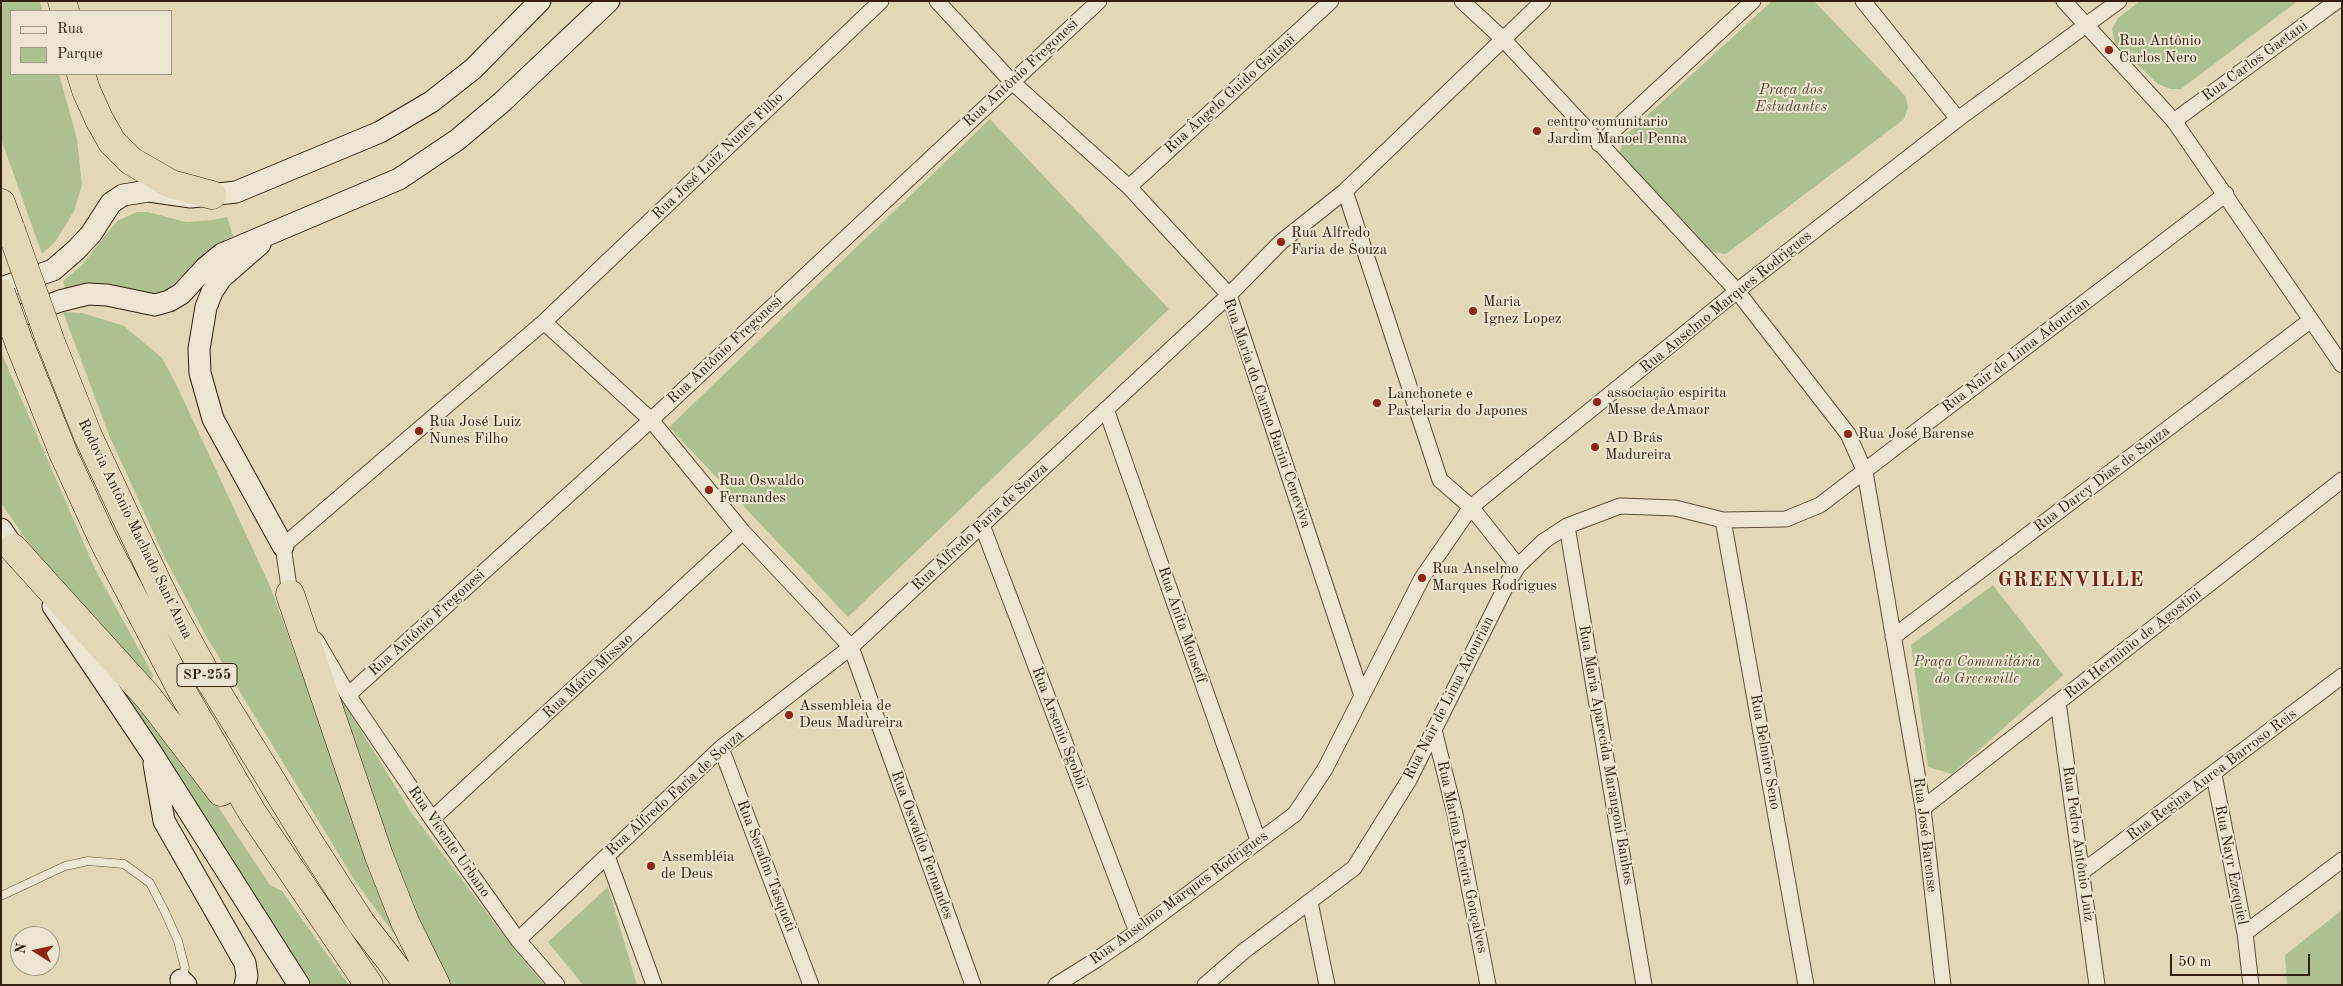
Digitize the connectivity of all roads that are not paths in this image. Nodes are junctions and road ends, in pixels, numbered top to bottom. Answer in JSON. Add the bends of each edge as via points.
{"nodes":[{"id":1,"x":540,"y":1,"type":"edge"},
{"id":2,"x":609,"y":1,"type":"edge"},
{"id":3,"x":881,"y":1,"type":"edge"},
{"id":4,"x":937,"y":1,"type":"edge"},
{"id":5,"x":1099,"y":1,"type":"edge"},
{"id":6,"x":1331,"y":1,"type":"edge"},
{"id":7,"x":1462,"y":1,"type":"edge"},
{"id":8,"x":1543,"y":1,"type":"edge"},
{"id":9,"x":1753,"y":1,"type":"edge"},
{"id":10,"x":1863,"y":1,"type":"edge"},
{"id":11,"x":2064,"y":1,"type":"edge"},
{"id":12,"x":2119,"y":1,"type":"edge"},
{"id":13,"x":2337,"y":1,"type":"edge"},
{"id":14,"x":2087,"y":27,"type":"junction"},
{"id":15,"x":1503,"y":39,"type":"junction"},
{"id":16,"x":82,"y":75,"type":"edge"},
{"id":17,"x":1012,"y":82,"type":"junction"},
{"id":18,"x":1958,"y":120,"type":"junction"},
{"id":19,"x":2174,"y":121,"type":"junction"},
{"id":20,"x":1599,"y":144,"type":"junction"},
{"id":21,"x":1129,"y":186,"type":"junction"},
{"id":22,"x":1345,"y":191,"type":"junction"},
{"id":23,"x":2226,"y":194,"type":"junction"},
{"id":24,"x":212,"y":195,"type":"junction"},
{"id":25,"x":1,"y":203,"type":"edge"},
{"id":26,"x":277,"y":229,"type":"junction"},
{"id":27,"x":1,"y":288,"type":"edge"},
{"id":28,"x":1737,"y":292,"type":"junction"},
{"id":29,"x":1,"y":294,"type":"edge"},
{"id":30,"x":1229,"y":295,"type":"junction"},
{"id":31,"x":2311,"y":320,"type":"junction"},
{"id":32,"x":544,"y":322,"type":"junction"},
{"id":33,"x":1,"y":323,"type":"edge"},
{"id":34,"x":2342,"y":365,"type":"edge"},
{"id":35,"x":1106,"y":409,"type":"junction"},
{"id":36,"x":651,"y":420,"type":"junction"},
{"id":37,"x":1864,"y":472,"type":"junction"},
{"id":38,"x":2342,"y":480,"type":"edge"},
{"id":39,"x":1471,"y":508,"type":"junction"},
{"id":40,"x":1723,"y":520,"type":"junction"},
{"id":41,"x":982,"y":524,"type":"junction"},
{"id":42,"x":1567,"y":526,"type":"junction"},
{"id":43,"x":743,"y":532,"type":"junction"},
{"id":44,"x":7,"y":538,"type":"edge"},
{"id":45,"x":283,"y":546,"type":"junction"},
{"id":46,"x":1518,"y":566,"type":"junction"},
{"id":47,"x":290,"y":594,"type":"junction"},
{"id":48,"x":1893,"y":638,"type":"junction"},
{"id":49,"x":851,"y":647,"type":"junction"},
{"id":50,"x":2342,"y":676,"type":"edge"},
{"id":51,"x":348,"y":695,"type":"junction"},
{"id":52,"x":1362,"y":696,"type":"junction"},
{"id":53,"x":2058,"y":702,"type":"junction"},
{"id":54,"x":1434,"y":730,"type":"junction"},
{"id":55,"x":721,"y":748,"type":"junction"},
{"id":56,"x":151,"y":752,"type":"junction"},
{"id":57,"x":2214,"y":775,"type":"junction"},
{"id":58,"x":1924,"y":808,"type":"junction"},
{"id":59,"x":432,"y":819,"type":"junction"},
{"id":60,"x":1258,"y":840,"type":"junction"},
{"id":61,"x":607,"y":856,"type":"junction"},
{"id":62,"x":2342,"y":860,"type":"edge"},
{"id":63,"x":2082,"y":872,"type":"junction"},
{"id":64,"x":1,"y":896,"type":"edge"},
{"id":65,"x":1310,"y":902,"type":"junction"},
{"id":66,"x":1137,"y":932,"type":"junction"},
{"id":67,"x":2245,"y":933,"type":"junction"},
{"id":68,"x":518,"y":940,"type":"junction"},
{"id":69,"x":362,"y":975,"type":"edge"},
{"id":70,"x":182,"y":983,"type":"edge"},
{"id":71,"x":245,"y":985,"type":"edge"},
{"id":72,"x":299,"y":985,"type":"edge"},
{"id":73,"x":409,"y":985,"type":"edge"},
{"id":74,"x":436,"y":985,"type":"edge"},
{"id":75,"x":557,"y":985,"type":"edge"},
{"id":76,"x":654,"y":985,"type":"edge"},
{"id":77,"x":811,"y":985,"type":"edge"},
{"id":78,"x":973,"y":985,"type":"edge"},
{"id":79,"x":1056,"y":985,"type":"edge"},
{"id":80,"x":1205,"y":985,"type":"edge"},
{"id":81,"x":1327,"y":985,"type":"edge"},
{"id":82,"x":1488,"y":985,"type":"edge"},
{"id":83,"x":1644,"y":985,"type":"edge"},
{"id":84,"x":1806,"y":985,"type":"edge"},
{"id":85,"x":1943,"y":985,"type":"edge"},
{"id":86,"x":2097,"y":985,"type":"edge"},
{"id":87,"x":2251,"y":985,"type":"edge"}],
"edges":[{"from":1,"to":24,"type":"main road","via":[[473,69],[431,102],[380,132],[236,192]]},
{"from":2,"to":26,"type":"main road","via":[[457,140],[399,179]]},
{"from":3,"to":32,"type":"street","name":"Rua José Luiz Nunes Filho"},
{"from":4,"to":17,"type":"street","name":"Rua Maria do Carmo Barini Ceneviva"},
{"from":5,"to":17,"type":"street","name":"Rua Antônio Fregonesi"},
{"from":6,"to":21,"type":"street","name":"Rua Ângelo Guido Gaitani"},
{"from":7,"to":15,"type":"street","name":"Rua José Barense"},
{"from":8,"to":15,"type":"street","name":"Rua Alfredo Faria de Souza"},
{"from":9,"to":20,"type":"street"},
{"from":10,"to":18,"type":"street"},
{"from":11,"to":14,"type":"street"},
{"from":12,"to":14,"type":"street","name":"Rua Anselmo Marques Rodrigues"},
{"from":13,"to":19,"type":"street","name":"Rua Carlos Gaetani"},
{"from":14,"to":18,"type":"street","name":"Rua Anselmo Marques Rodrigues"},
{"from":14,"to":19,"type":"street"},
{"from":15,"to":20,"type":"street","name":"Rua José Barense"},
{"from":15,"to":22,"type":"street","name":"Rua Alfredo Faria de Souza"},
{"from":16,"to":24,"type":"highway","via":[[86,90],[112,142],[131,161],[171,184]]},
{"from":17,"to":21,"type":"street","name":"Rua Maria do Carmo Barini Ceneviva"},
{"from":17,"to":36,"type":"street","name":"Rua Antônio Fregonesi"},
{"from":18,"to":28,"type":"street","name":"Rua Anselmo Marques Rodrigues"},
{"from":19,"to":23,"type":"street"},
{"from":20,"to":28,"type":"street","name":"Rua José Barense"},
{"from":21,"to":30,"type":"street","name":"Rua Maria do Carmo Barini Ceneviva"},
{"from":22,"to":30,"type":"street","name":"Rua Alfredo Faria de Souza","via":[[1281,242]]},
{"from":22,"to":39,"type":"street","via":[[1440,480]]},
{"from":23,"to":31,"type":"street"},
{"from":23,"to":37,"type":"street","name":"Rua Nair de Lima Adourian"},
{"from":24,"to":27,"type":"main road","via":[[192,197],[149,191],[124,195],[111,203],[91,234],[53,270]]},
{"from":25,"to":73,"type":"highway","name":"Rodovia Antônio Machado Sant'Anna","number":"SP-255","bridge":true,"via":[[88,436],[167,603],[207,676],[310,845]]},
{"from":26,"to":33,"type":"main road","via":[[222,254],[181,294],[169,301],[155,305],[88,294]]},
{"from":26,"to":45,"type":"main road","via":[[221,278],[206,307],[199,348],[200,373],[213,419]]},
{"from":28,"to":37,"type":"street","name":"Rua José Barense","via":[[1848,434]]},
{"from":28,"to":39,"type":"street","name":"Rua Anselmo Marques Rodrigues"},
{"from":29,"to":69,"type":"highway","name":"Rodovia Antônio Machado Sant'Anna","number":"SP-255","bridge":true,"via":[[64,455],[153,638],[242,795]]},
{"from":30,"to":35,"type":"street","name":"Rua Alfredo Faria de Souza"},
{"from":30,"to":52,"type":"street","name":"Rua Maria do Carmo Barini Ceneviva"},
{"from":31,"to":34,"type":"street"},
{"from":31,"to":48,"type":"street","name":"Rua Darcy Dias de Souza"},
{"from":32,"to":36,"type":"street","name":"Rua Oswaldo Fernandes"},
{"from":32,"to":45,"type":"street","name":"Rua José Luiz Nunes Filho"},
{"from":35,"to":41,"type":"street","name":"Rua Alfredo Faria de Souza"},
{"from":35,"to":60,"type":"street","name":"Rua Anita Monseff"},
{"from":36,"to":43,"type":"street","name":"Rua Oswaldo Fernandes"},
{"from":36,"to":51,"type":"street","name":"Rua Antônio Fregonesi"},
{"from":37,"to":40,"type":"street","name":"Rua Nair de Lima Adourian","via":[[1820,505],[1786,519]]},
{"from":37,"to":48,"type":"street","name":"Rua José Barense"},
{"from":38,"to":53,"type":"street","name":"Rua Herminio de Agostini"},
{"from":39,"to":46,"type":"street"},
{"from":39,"to":52,"type":"street","name":"Rua Anselmo Marques Rodrigues","via":[[1422,578]]},
{"from":40,"to":42,"type":"street","name":"Rua Nair de Lima Adourian","via":[[1675,508],[1620,506]]},
{"from":40,"to":84,"type":"street","name":"Rua Belmiro Seno"},
{"from":41,"to":49,"type":"street","name":"Rua Alfredo Faria de Souza"},
{"from":41,"to":66,"type":"street","name":"Rua Arsenio Sgobbi"},
{"from":42,"to":46,"type":"street","name":"Rua Nair de Lima Adourian","via":[[1544,541]]},
{"from":42,"to":83,"type":"street","name":"Rua Maria Aparecida Marangoni Banhos"},
{"from":43,"to":49,"type":"street","name":"Rua Oswaldo Fernandes"},
{"from":43,"to":59,"type":"street","name":"Rua Mário Missao"},
{"from":44,"to":56,"type":"main road"},
{"from":44,"to":69,"type":"highway","via":[[179,734],[260,846]]},
{"from":45,"to":47,"type":"street"},
{"from":46,"to":54,"type":"street","name":"Rua Nair de Lima Adourian"},
{"from":47,"to":51,"type":"street","name":"Rua Vicente Urbano"},
{"from":47,"to":74,"type":"highway","via":[[379,856],[405,922]]},
{"from":48,"to":58,"type":"street","name":"Rua José Barense"},
{"from":49,"to":55,"type":"street","name":"Rua Alfredo Faria de Souza"},
{"from":49,"to":78,"type":"street","name":"Rua Oswaldo Fernandes"},
{"from":50,"to":57,"type":"street","name":"Rua Regina Aurea Barroso Reis"},
{"from":51,"to":59,"type":"street","name":"Rua Vicente Urbano"},
{"from":52,"to":60,"type":"street","name":"Rua Anselmo Marques Rodrigues","via":[[1325,769],[1295,814]]},
{"from":53,"to":58,"type":"street","name":"Rua Herminio de Agostini"},
{"from":53,"to":63,"type":"street","name":"Rua Pedro Antônio Luiz"},
{"from":54,"to":65,"type":"street","name":"Rua Nair de Lima Adourian","via":[[1409,780],[1354,868]]},
{"from":54,"to":82,"type":"street","name":"Rua Marina Pereira Gonçalves","via":[[1455,814]]},
{"from":55,"to":61,"type":"street","name":"Rua Alfredo Faria de Souza"},
{"from":55,"to":77,"type":"street","name":"Rua Serafim Tasqueti"},
{"from":56,"to":71,"type":"main road","via":[[164,821],[245,963]]},
{"from":56,"to":72,"type":"main road"},
{"from":57,"to":63,"type":"street","name":"Rua Regina Aurea Barroso Reis"},
{"from":57,"to":67,"type":"street","name":"Rua Nayr Ezequiel"},
{"from":58,"to":85,"type":"street","name":"Rua José Barense"},
{"from":59,"to":68,"type":"street","name":"Rua Vicente Urbano"},
{"from":60,"to":66,"type":"street","name":"Rua Anselmo Marques Rodrigues"},
{"from":61,"to":68,"type":"street","name":"Rua Alfredo Faria de Souza"},
{"from":61,"to":76,"type":"street"},
{"from":62,"to":67,"type":"street"},
{"from":63,"to":86,"type":"street","name":"Rua Pedro Antônio Luiz"},
{"from":64,"to":70,"type":"lane","via":[[65,866],[88,860],[124,864],[150,883],[165,912],[185,968]]},
{"from":65,"to":80,"type":"street","name":"Rua Nair de Lima Adourian"},
{"from":65,"to":81,"type":"street"},
{"from":66,"to":79,"type":"street","name":"Rua Anselmo Marques Rodrigues"},
{"from":67,"to":87,"type":"street","name":"Rua Nayr Ezequiel"},
{"from":68,"to":75,"type":"street","name":"Rua Vicente Urbano"}]}
